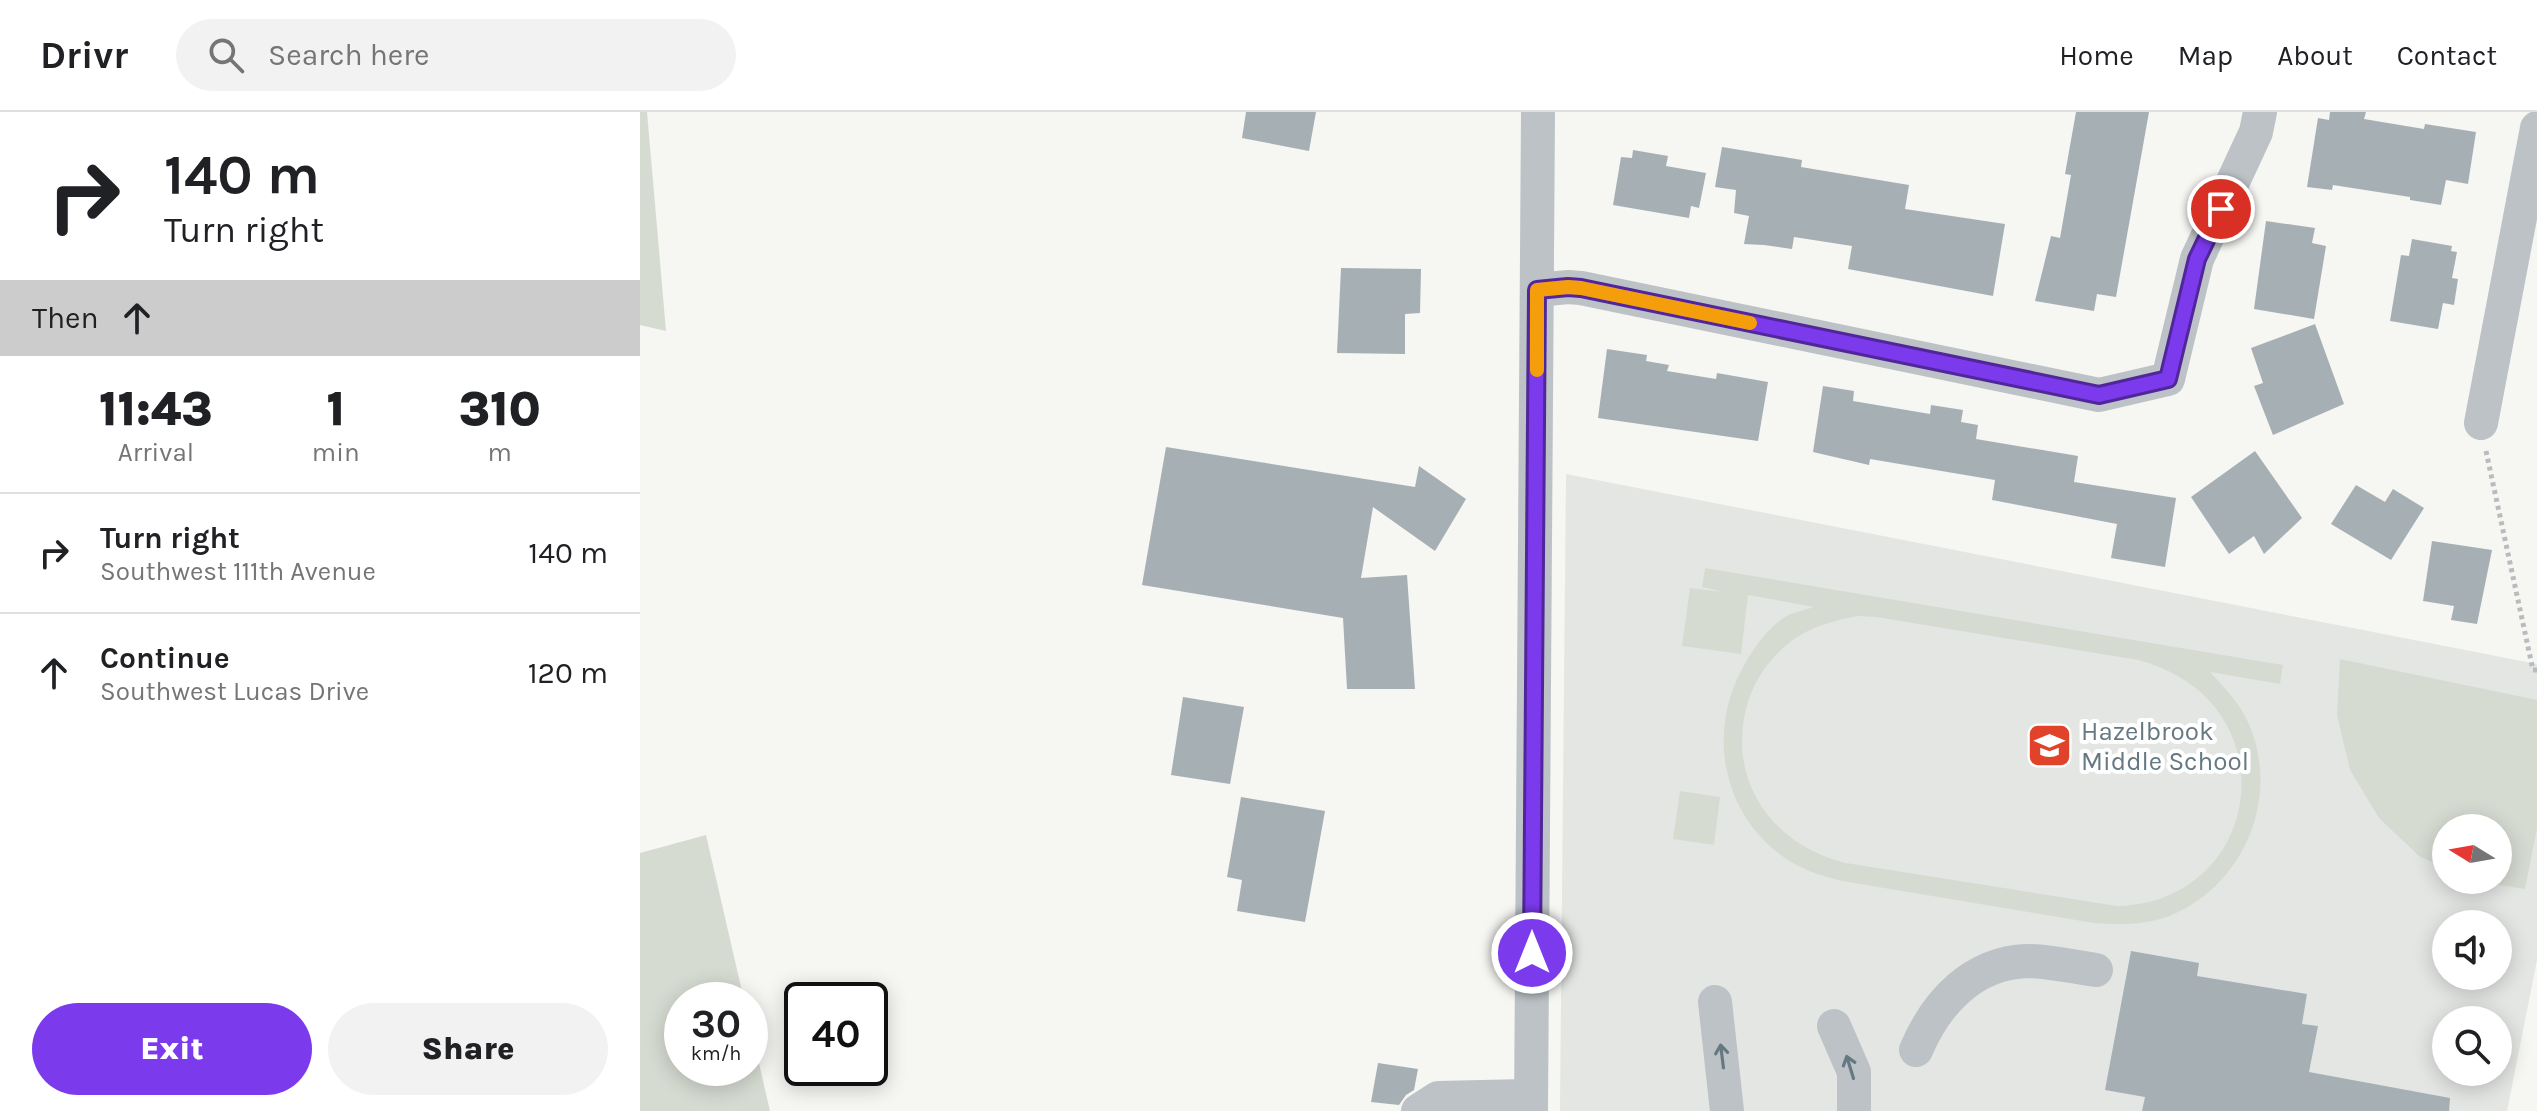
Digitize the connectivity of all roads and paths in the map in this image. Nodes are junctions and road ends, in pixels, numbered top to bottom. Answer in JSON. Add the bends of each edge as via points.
{"nodes":[{"id":1,"x":1538,"y":112,"type":"edge"},
{"id":2,"x":2260,"y":112,"type":"edge"},
{"id":3,"x":2537,"y":128,"type":"edge"},
{"id":4,"x":1537,"y":290,"type":"junction"},
{"id":5,"x":2481,"y":423,"type":"joint"},
{"id":6,"x":2537,"y":670,"type":"edge"},
{"id":7,"x":2096,"y":970,"type":"dead end"},
{"id":8,"x":1715,"y":1002,"type":"dead end"},
{"id":9,"x":1834,"y":1026,"type":"dead end"},
{"id":10,"x":1916,"y":1050,"type":"dead end"},
{"id":11,"x":1531,"y":1104,"type":"edge"},
{"id":12,"x":1418,"y":1111,"type":"edge"},
{"id":13,"x":1727,"y":1111,"type":"edge"},
{"id":14,"x":1854,"y":1111,"type":"edge"}],
"edges":[{"from":1,"to":4,"type":"street"},
{"from":2,"to":4,"type":"street","via":[[2256,132],[2197,259],[2168,379],[2099,395],[1581,288]]},
{"from":3,"to":5,"type":"street"},
{"from":4,"to":11,"type":"street"},
{"from":5,"to":6,"type":"path","via":[[2529,655]]},
{"from":7,"to":10,"type":"street","via":[[2028,961],[1995,966],[1973,976],[1945,1000]]},
{"from":13,"to":8,"type":"street","one_way":true},
{"from":14,"to":9,"type":"street","one_way":true,"via":[[1854,1072]]},
{"from":11,"to":12,"type":"street","via":[[1438,1098]]}]}
